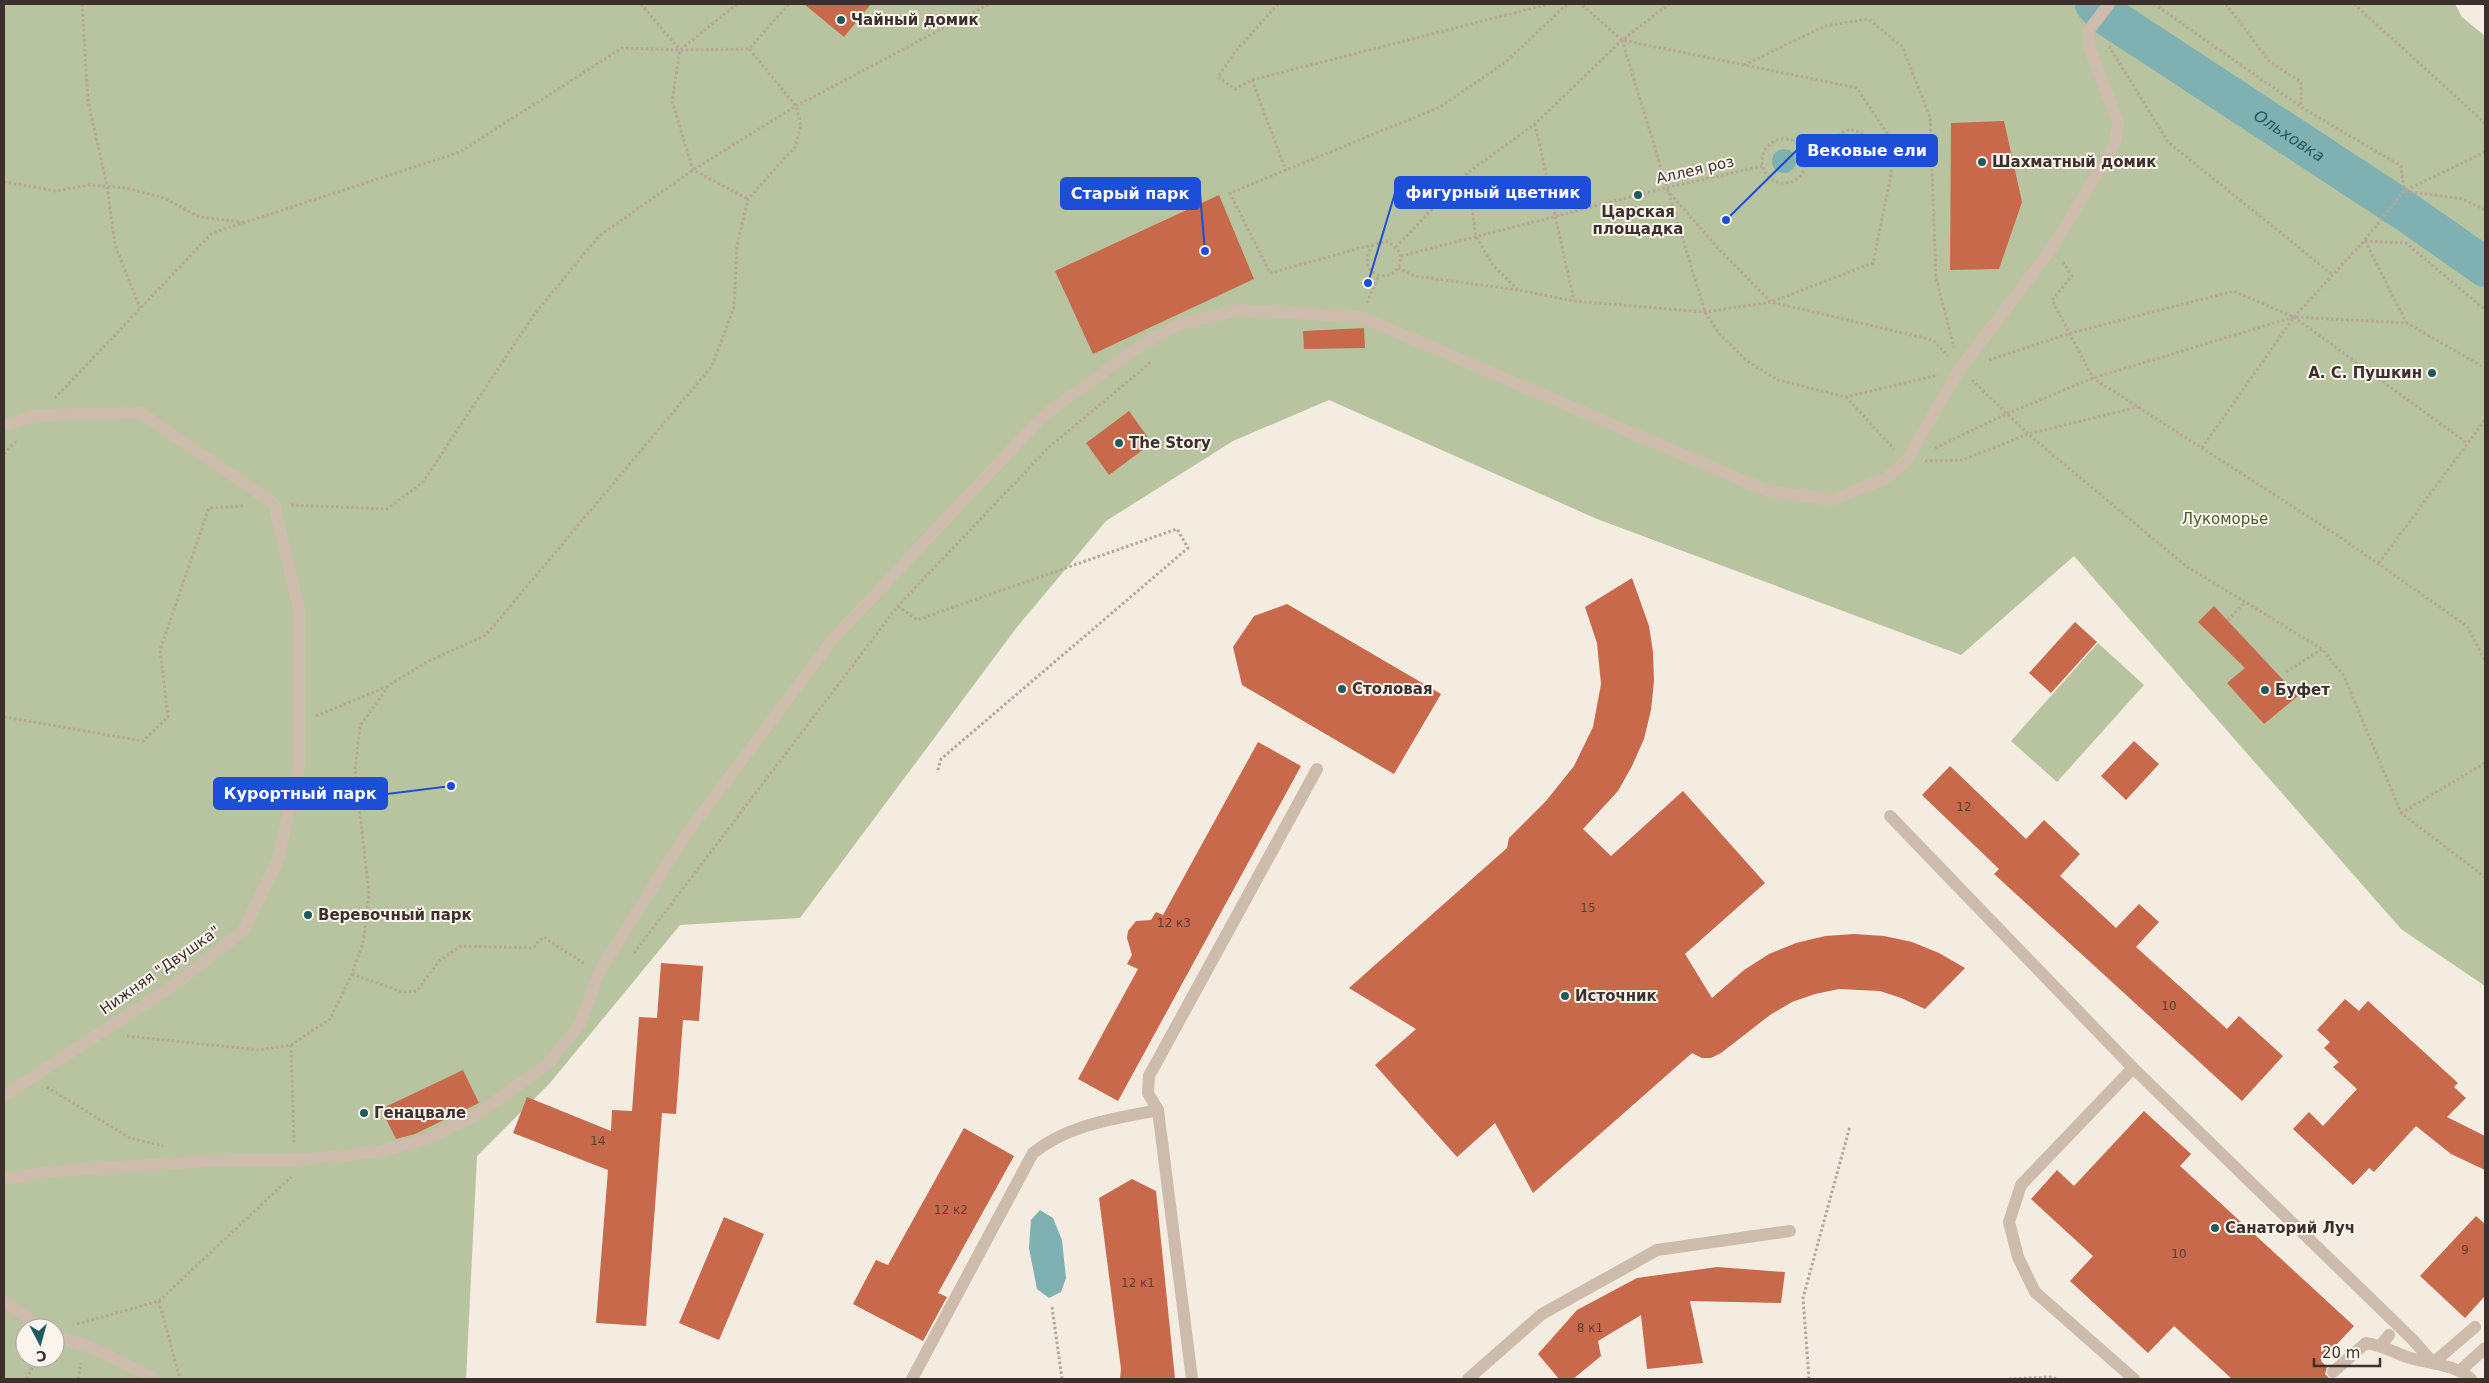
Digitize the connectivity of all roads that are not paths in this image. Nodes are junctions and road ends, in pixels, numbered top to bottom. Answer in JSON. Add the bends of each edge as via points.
{"nodes":[{"id":1,"x":2109,"y":4,"type":"edge"},
{"id":2,"x":4,"y":425,"type":"edge"},
{"id":3,"x":1317,"y":769,"type":"dead end"},
{"id":4,"x":1890,"y":816,"type":"dead end"},
{"id":5,"x":2133,"y":1068,"type":"junction"},
{"id":6,"x":4,"y":1096,"type":"edge"},
{"id":7,"x":1158,"y":1110,"type":"junction"},
{"id":8,"x":4,"y":1179,"type":"edge"},
{"id":9,"x":1790,"y":1231,"type":"dead end"},
{"id":10,"x":4,"y":1301,"type":"edge"},
{"id":11,"x":27,"y":1318,"type":"edge"},
{"id":12,"x":2475,"y":1327,"type":"dead end"},
{"id":13,"x":65,"y":1339,"type":"edge"},
{"id":14,"x":2485,"y":1348,"type":"edge"},
{"id":15,"x":2433,"y":1363,"type":"junction"},
{"id":16,"x":2461,"y":1370,"type":"junction"},
{"id":17,"x":2333,"y":1372,"type":"dead end"},
{"id":18,"x":154,"y":1379,"type":"edge"},
{"id":19,"x":912,"y":1379,"type":"edge"},
{"id":20,"x":1192,"y":1379,"type":"edge"},
{"id":21,"x":1468,"y":1379,"type":"edge"},
{"id":22,"x":2134,"y":1379,"type":"edge"},
{"id":23,"x":2471,"y":1379,"type":"edge"}],
"edges":[{"from":1,"to":8,"type":"street","via":[[2089,30],[2089,47],[2119,124],[2113,148],[2052,248],[1960,369],[1906,461],[1885,479],[1831,500],[1768,491],[1361,317],[1238,310],[1177,325],[1137,348],[1042,417],[832,640],[687,833],[598,972],[580,1024],[547,1065],[474,1116],[426,1138],[378,1152],[295,1160],[227,1160],[54,1171]]},
{"from":2,"to":6,"type":"street","name":"Нижняя \"Двушка\"","via":[[38,415],[141,414],[274,504],[299,610],[299,767],[278,860],[243,931],[178,982]]},
{"from":3,"to":7,"type":"street","via":[[1149,1076],[1148,1093]]},
{"from":4,"to":5,"type":"street"},
{"from":5,"to":15,"type":"street"},
{"from":5,"to":22,"type":"street","via":[[2021,1185],[2010,1222],[2018,1258],[2035,1292]]},
{"from":7,"to":19,"type":"street","via":[[1091,1123],[1050,1139],[1033,1153]]},
{"from":7,"to":20,"type":"street"},
{"from":9,"to":21,"type":"street","via":[[1657,1250],[1542,1314]]},
{"from":10,"to":11,"type":"street"},
{"from":12,"to":15,"type":"street"},
{"from":13,"to":18,"type":"street"},
{"from":14,"to":16,"type":"street"},
{"from":15,"to":16,"type":"street"},
{"from":15,"to":17,"type":"street","via":[[2408,1357],[2385,1340],[2366,1343]]},
{"from":16,"to":23,"type":"street"}]}
